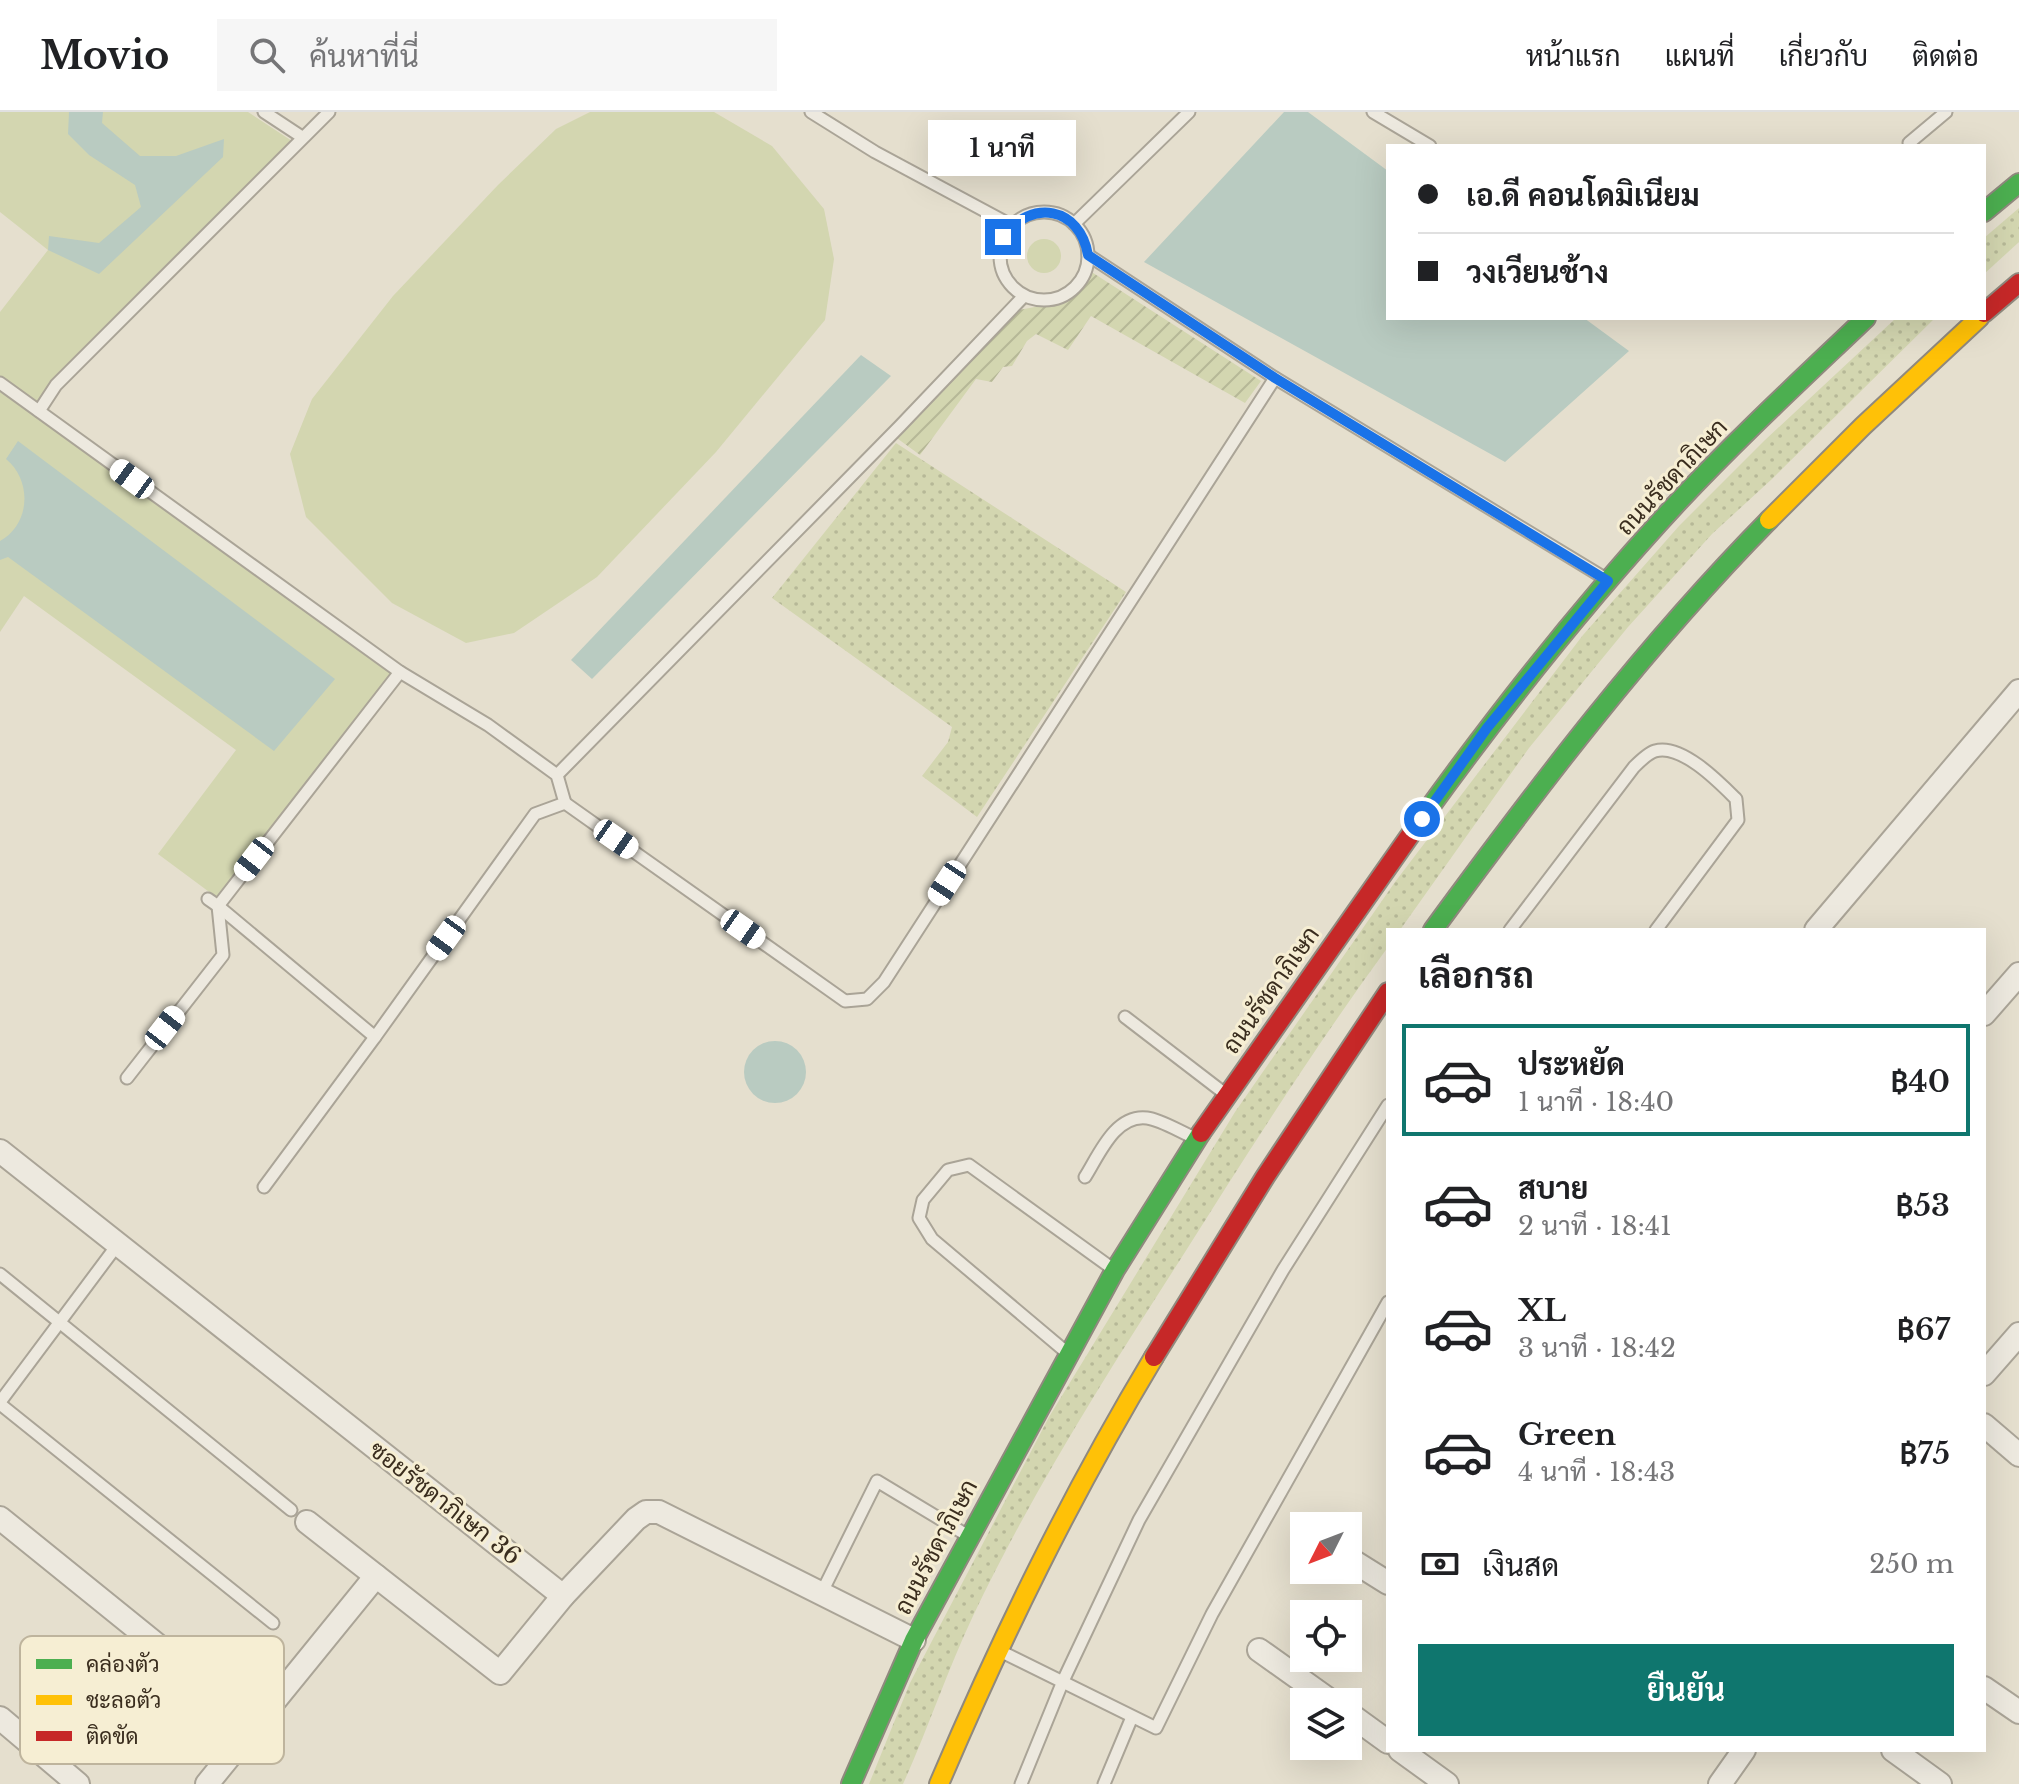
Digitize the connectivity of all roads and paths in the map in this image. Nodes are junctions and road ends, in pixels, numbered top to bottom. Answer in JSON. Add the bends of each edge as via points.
{"nodes":[{"id":1,"x":264,"y":112,"type":"edge"},
{"id":2,"x":329,"y":112,"type":"edge"},
{"id":3,"x":811,"y":112,"type":"edge"},
{"id":4,"x":1189,"y":112,"type":"edge"},
{"id":5,"x":1373,"y":112,"type":"edge"},
{"id":6,"x":1946,"y":112,"type":"edge"},
{"id":7,"x":302,"y":137,"type":"junction"},
{"id":8,"x":1909,"y":143,"type":"dead end"},
{"id":9,"x":1427,"y":144,"type":"edge"},
{"id":10,"x":2019,"y":183,"type":"edge"},
{"id":11,"x":1986,"y":210,"type":"edge"},
{"id":12,"x":1074,"y":224,"type":"junction"},
{"id":13,"x":1011,"y":225,"type":"junction"},
{"id":14,"x":1088,"y":255,"type":"junction"},
{"id":15,"x":2019,"y":283,"type":"edge"},
{"id":16,"x":1024,"y":296,"type":"junction"},
{"id":17,"x":1986,"y":311,"type":"edge"},
{"id":18,"x":1864,"y":320,"type":"edge"},
{"id":19,"x":1977,"y":320,"type":"edge"},
{"id":20,"x":1275,"y":378,"type":"junction"},
{"id":21,"x":0,"y":383,"type":"edge"},
{"id":22,"x":39,"y":411,"type":"junction"},
{"id":23,"x":1608,"y":581,"type":"junction"},
{"id":24,"x":400,"y":672,"type":"junction"},
{"id":25,"x":2019,"y":691,"type":"edge"},
{"id":26,"x":557,"y":775,"type":"junction"},
{"id":27,"x":565,"y":803,"type":"junction"},
{"id":28,"x":213,"y":902,"type":"junction"},
{"id":29,"x":1434,"y":928,"type":"edge"},
{"id":30,"x":1512,"y":928,"type":"edge"},
{"id":31,"x":1657,"y":928,"type":"edge"},
{"id":32,"x":1818,"y":928,"type":"edge"},
{"id":33,"x":2019,"y":974,"type":"edge"},
{"id":34,"x":1386,"y":995,"type":"edge"},
{"id":35,"x":1986,"y":1012,"type":"edge"},
{"id":36,"x":1125,"y":1017,"type":"dead end"},
{"id":37,"x":375,"y":1037,"type":"junction"},
{"id":38,"x":127,"y":1078,"type":"dead end"},
{"id":39,"x":1227,"y":1096,"type":"junction"},
{"id":40,"x":1386,"y":1108,"type":"edge"},
{"id":41,"x":1197,"y":1139,"type":"junction"},
{"id":42,"x":0,"y":1151,"type":"edge"},
{"id":43,"x":1085,"y":1177,"type":"dead end"},
{"id":44,"x":264,"y":1187,"type":"dead end"},
{"id":45,"x":118,"y":1244,"type":"junction"},
{"id":46,"x":1115,"y":1270,"type":"junction"},
{"id":47,"x":0,"y":1274,"type":"edge"},
{"id":48,"x":1386,"y":1306,"type":"edge"},
{"id":49,"x":58,"y":1321,"type":"junction"},
{"id":50,"x":2019,"y":1334,"type":"edge"},
{"id":51,"x":1068,"y":1354,"type":"junction"},
{"id":52,"x":1986,"y":1372,"type":"edge"},
{"id":53,"x":0,"y":1403,"type":"edge"},
{"id":54,"x":1986,"y":1427,"type":"edge"},
{"id":55,"x":2019,"y":1455,"type":"edge"},
{"id":56,"x":299,"y":1516,"type":"joint"},
{"id":57,"x":0,"y":1518,"type":"edge"},
{"id":58,"x":969,"y":1536,"type":"junction"},
{"id":59,"x":1362,"y":1567,"type":"edge"},
{"id":60,"x":376,"y":1576,"type":"junction"},
{"id":61,"x":1386,"y":1582,"type":"edge"},
{"id":62,"x":822,"y":1592,"type":"junction"},
{"id":63,"x":563,"y":1596,"type":"junction"},
{"id":64,"x":273,"y":1623,"type":"dead end"},
{"id":65,"x":146,"y":1636,"type":"edge"},
{"id":66,"x":914,"y":1640,"type":"junction"},
{"id":67,"x":997,"y":1650,"type":"junction"},
{"id":68,"x":1259,"y":1650,"type":"dead end"},
{"id":69,"x":1063,"y":1681,"type":"junction"},
{"id":70,"x":1312,"y":1688,"type":"edge"},
{"id":71,"x":1986,"y":1689,"type":"edge"},
{"id":72,"x":284,"y":1690,"type":"edge"},
{"id":73,"x":2019,"y":1712,"type":"edge"},
{"id":74,"x":1132,"y":1717,"type":"junction"},
{"id":75,"x":0,"y":1718,"type":"edge"},
{"id":76,"x":1362,"y":1723,"type":"edge"},
{"id":77,"x":20,"y":1735,"type":"edge"},
{"id":78,"x":1386,"y":1741,"type":"edge"},
{"id":79,"x":1403,"y":1752,"type":"edge"},
{"id":80,"x":1743,"y":1752,"type":"edge"},
{"id":81,"x":1896,"y":1752,"type":"edge"},
{"id":82,"x":54,"y":1764,"type":"edge"},
{"id":83,"x":224,"y":1764,"type":"edge"},
{"id":84,"x":78,"y":1784,"type":"edge"},
{"id":85,"x":207,"y":1784,"type":"edge"},
{"id":86,"x":851,"y":1784,"type":"edge"},
{"id":87,"x":939,"y":1784,"type":"edge"},
{"id":88,"x":1021,"y":1784,"type":"edge"},
{"id":89,"x":1104,"y":1784,"type":"edge"},
{"id":90,"x":1447,"y":1784,"type":"edge"},
{"id":91,"x":1720,"y":1784,"type":"edge"},
{"id":92,"x":1940,"y":1784,"type":"edge"}],
"edges":[{"from":1,"to":7,"type":"lane"},
{"from":2,"to":7,"type":"lane"},
{"from":3,"to":13,"type":"lane"},
{"from":4,"to":12,"type":"lane"},
{"from":5,"to":9,"type":"lane"},
{"from":6,"to":8,"type":"lane"},
{"from":7,"to":22,"type":"lane","via":[[56,385]]},
{"from":10,"to":11,"type":"main road"},
{"from":12,"to":13,"type":"lane","via":[[1049,212],[1035,212]]},
{"from":12,"to":14,"type":"lane"},
{"from":13,"to":16,"type":"lane","via":[[1003,237],[1000,263],[1004,277]]},
{"from":14,"to":16,"type":"lane","via":[[1079,284],[1068,294],[1053,300]]},
{"from":14,"to":20,"type":"lane"},
{"from":15,"to":17,"type":"main road"},
{"from":16,"to":26,"type":"lane"},
{"from":18,"to":23,"type":"main road","name":"ถนนรัชดาภิเษก","via":[[1679,501]]},
{"from":19,"to":29,"type":"main road","via":[[1870,418],[1678,616],[1579,734]]},
{"from":20,"to":23,"type":"lane"},
{"from":20,"to":27,"type":"lane","via":[[884,982],[867,999],[845,1001]]},
{"from":21,"to":22,"type":"lane"},
{"from":22,"to":24,"type":"lane"},
{"from":23,"to":39,"type":"main road","name":"ถนนรัชดาภิเษก","via":[[1487,728]]},
{"from":24,"to":26,"type":"lane"},
{"from":24,"to":28,"type":"lane"},
{"from":25,"to":32,"type":"street"},
{"from":26,"to":27,"type":"lane"},
{"from":27,"to":37,"type":"lane","via":[[535,814]]},
{"from":28,"to":37,"type":"lane"},
{"from":28,"to":38,"type":"lane","via":[[223,955]]},
{"from":30,"to":31,"type":"lane","via":[[1634,767],[1655,751],[1679,752],[1736,799],[1738,820]]},
{"from":33,"to":35,"type":"street"},
{"from":34,"to":67,"type":"main road","via":[[1180,1314],[1074,1496]]},
{"from":36,"to":39,"type":"lane"},
{"from":37,"to":44,"type":"lane"},
{"from":39,"to":41,"type":"main road","name":"ถนนรัชดาภิเษก"},
{"from":40,"to":69,"type":"lane","via":[[1186,1435],[1139,1520]]},
{"from":41,"to":43,"type":"lane","via":[[1148,1118],[1129,1119]]},
{"from":41,"to":46,"type":"main road","name":"ถนนรัชดาภิเษก"},
{"from":42,"to":45,"type":"street","name":"ซอยรัชดาภิเษก 36"},
{"from":45,"to":49,"type":"lane"},
{"from":45,"to":63,"type":"street","name":"ซอยรัชดาภิเษก 36"},
{"from":46,"to":51,"type":"main road","name":"ถนนรัชดาภิเษก"},
{"from":46,"to":51,"type":"lane","via":[[969,1165],[948,1170],[923,1200],[919,1218],[932,1239]]},
{"from":47,"to":49,"type":"lane"},
{"from":48,"to":74,"type":"lane","via":[[1212,1614],[1156,1728]]},
{"from":49,"to":53,"type":"lane"},
{"from":49,"to":56,"type":"lane"},
{"from":50,"to":52,"type":"street"},
{"from":51,"to":58,"type":"main road","name":"ถนนรัชดาภิเษก"},
{"from":53,"to":64,"type":"lane"},
{"from":54,"to":55,"type":"street"},
{"from":56,"to":60,"type":"street"},
{"from":57,"to":65,"type":"street"},
{"from":58,"to":62,"type":"lane","via":[[877,1481]]},
{"from":58,"to":66,"type":"main road","name":"ถนนรัชดาภิเษก"},
{"from":59,"to":61,"type":"street"},
{"from":60,"to":63,"type":"street","via":[[500,1673]]},
{"from":60,"to":72,"type":"street"},
{"from":62,"to":63,"type":"street","via":[[659,1512],[646,1512]]},
{"from":62,"to":66,"type":"street"},
{"from":66,"to":86,"type":"main road","name":"ถนนรัชดาภิเษก"},
{"from":67,"to":69,"type":"lane"},
{"from":67,"to":87,"type":"main road"},
{"from":68,"to":70,"type":"street"},
{"from":69,"to":74,"type":"lane"},
{"from":69,"to":88,"type":"lane"},
{"from":71,"to":73,"type":"street"},
{"from":74,"to":89,"type":"lane"},
{"from":75,"to":77,"type":"street"},
{"from":76,"to":78,"type":"street"},
{"from":79,"to":90,"type":"street"},
{"from":80,"to":91,"type":"street"},
{"from":81,"to":92,"type":"street"},
{"from":82,"to":84,"type":"street"},
{"from":83,"to":85,"type":"street"}]}
